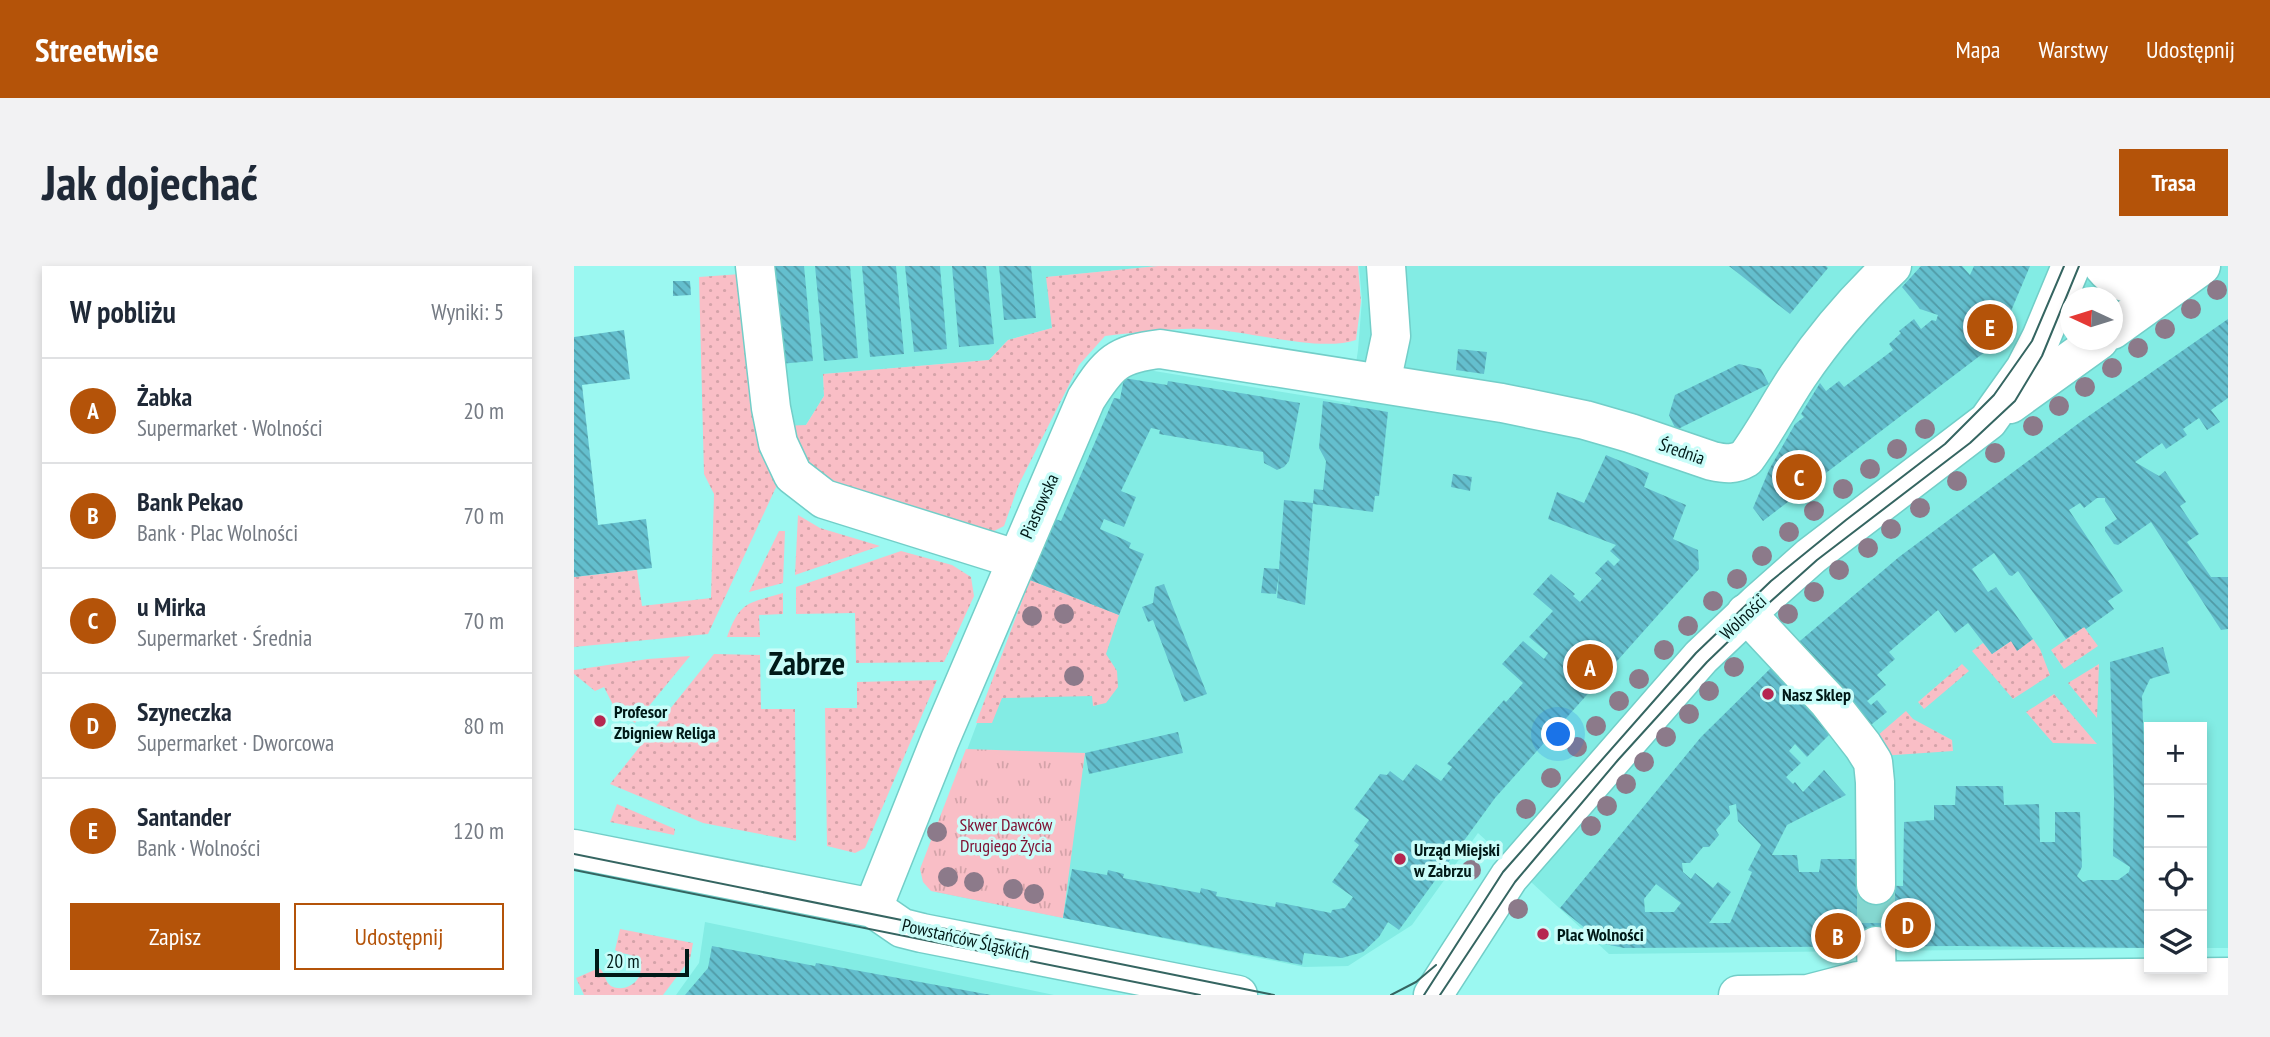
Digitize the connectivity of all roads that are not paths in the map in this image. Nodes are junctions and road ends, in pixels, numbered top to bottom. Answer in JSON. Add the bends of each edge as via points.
{"nodes":[{"id":1,"x":755,"y":266,"type":"edge"},
{"id":2,"x":1386,"y":266,"type":"edge"},
{"id":3,"x":1892,"y":266,"type":"edge"},
{"id":4,"x":2071,"y":266,"type":"edge"},
{"id":5,"x":2103,"y":266,"type":"edge"},
{"id":6,"x":2199,"y":267,"type":"edge"},
{"id":7,"x":2123,"y":322,"type":"edge"},
{"id":8,"x":2085,"y":350,"type":"edge"},
{"id":9,"x":1381,"y":383,"type":"junction"},
{"id":10,"x":1988,"y":421,"type":"junction"},
{"id":11,"x":1016,"y":559,"type":"junction"},
{"id":12,"x":1746,"y":613,"type":"junction"},
{"id":13,"x":574,"y":849,"type":"edge"},
{"id":14,"x":1876,"y":885,"type":"tunnel mouth"},
{"id":15,"x":873,"y":908,"type":"junction"},
{"id":16,"x":2228,"y":977,"type":"edge"},
{"id":17,"x":1237,"y":995,"type":"edge"},
{"id":18,"x":1433,"y":995,"type":"edge"},
{"id":19,"x":1738,"y":995,"type":"edge"},
{"id":20,"x":1808,"y":995,"type":"edge"}],
"edges":[{"from":1,"to":11,"type":"street","via":[[771,408],[778,443],[793,475],[824,499]]},
{"from":2,"to":9,"type":"street","via":[[1391,336]]},
{"from":3,"to":9,"type":"street","name":"Średnia","via":[[1835,328],[1746,458],[1737,463],[1712,461],[1585,420]]},
{"from":4,"to":10,"type":"street","name":"Wolności","via":[[2025,369]]},
{"from":5,"to":6,"type":"street","via":[[2114,278],[2142,286],[2161,284]]},
{"from":6,"to":7,"type":"street"},
{"from":8,"to":10,"type":"street"},
{"from":9,"to":11,"type":"street","name":"Piastowska","via":[[1160,349],[1116,360],[1086,399]]},
{"from":10,"to":12,"type":"street","name":"Wolności","via":[[1811,556]]},
{"from":11,"to":15,"type":"street","name":"Piastowska"},
{"from":12,"to":14,"type":"street","via":[[1828,701],[1873,762]]},
{"from":12,"to":18,"type":"street","name":"Wolności","via":[[1680,681],[1516,869]]},
{"from":13,"to":15,"type":"street","name":"Powstańców Śląskich"},
{"from":15,"to":17,"type":"street","name":"Powstańców Śląskich","via":[[902,928]]},
{"from":16,"to":20,"type":"street","via":[[1870,970]]},
{"from":19,"to":20,"type":"street"}]}
